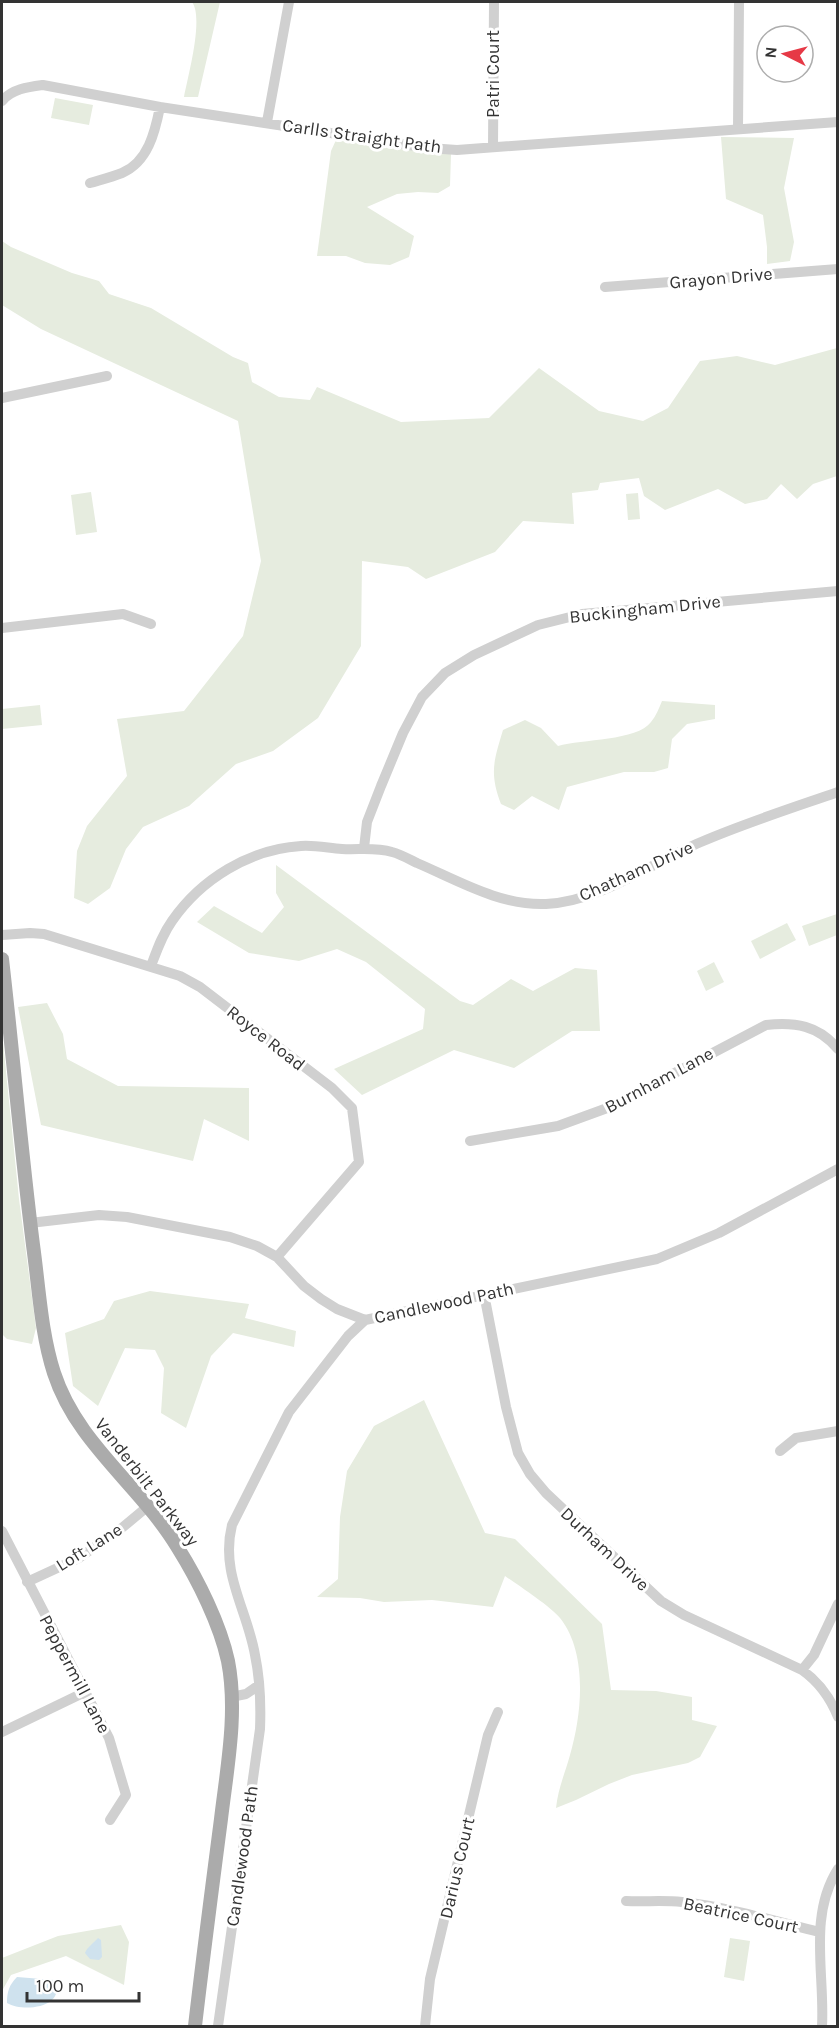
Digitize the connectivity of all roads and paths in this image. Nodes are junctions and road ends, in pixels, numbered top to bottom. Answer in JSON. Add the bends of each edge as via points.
{"nodes":[{"id":1,"x":289,"y":2,"type":"edge"},
{"id":2,"x":494,"y":2,"type":"edge"},
{"id":3,"x":738,"y":2,"type":"edge"},
{"id":4,"x":2,"y":101,"type":"edge"},
{"id":5,"x":160,"y":107,"type":"junction"},
{"id":6,"x":267,"y":122,"type":"junction"},
{"id":7,"x":837,"y":122,"type":"edge"},
{"id":8,"x":738,"y":129,"type":"junction"},
{"id":9,"x":493,"y":147,"type":"junction"},
{"id":10,"x":90,"y":183,"type":"dead end"},
{"id":11,"x":837,"y":269,"type":"edge"},
{"id":12,"x":605,"y":287,"type":"dead end"},
{"id":13,"x":107,"y":376,"type":"dead end"},
{"id":14,"x":2,"y":398,"type":"edge"},
{"id":15,"x":837,"y":591,"type":"edge"},
{"id":16,"x":151,"y":624,"type":"dead end"},
{"id":17,"x":2,"y":628,"type":"edge"},
{"id":18,"x":837,"y":792,"type":"edge"},
{"id":19,"x":364,"y":848,"type":"junction"},
{"id":20,"x":2,"y":935,"type":"edge"},
{"id":21,"x":2,"y":958,"type":"edge"},
{"id":22,"x":151,"y":966,"type":"junction"},
{"id":23,"x":837,"y":1049,"type":"edge"},
{"id":24,"x":470,"y":1141,"type":"dead end"},
{"id":25,"x":837,"y":1169,"type":"edge"},
{"id":26,"x":30,"y":1223,"type":"junction"},
{"id":27,"x":278,"y":1257,"type":"junction"},
{"id":28,"x":484,"y":1294,"type":"junction"},
{"id":29,"x":365,"y":1320,"type":"junction"},
{"id":30,"x":837,"y":1431,"type":"edge"},
{"id":31,"x":780,"y":1451,"type":"dead end"},
{"id":32,"x":147,"y":1507,"type":"junction"},
{"id":33,"x":2,"y":1531,"type":"edge"},
{"id":34,"x":27,"y":1582,"type":"junction"},
{"id":35,"x":837,"y":1604,"type":"edge"},
{"id":36,"x":802,"y":1670,"type":"junction"},
{"id":37,"x":259,"y":1685,"type":"junction"},
{"id":38,"x":85,"y":1692,"type":"junction"},
{"id":39,"x":231,"y":1696,"type":"junction"},
{"id":40,"x":498,"y":1712,"type":"dead end"},
{"id":41,"x":837,"y":1717,"type":"edge"},
{"id":42,"x":2,"y":1732,"type":"edge"},
{"id":43,"x":110,"y":1820,"type":"dead end"},
{"id":44,"x":837,"y":1869,"type":"edge"},
{"id":45,"x":626,"y":1901,"type":"dead end"},
{"id":46,"x":819,"y":1932,"type":"junction"},
{"id":47,"x":195,"y":2026,"type":"edge"},
{"id":48,"x":218,"y":2026,"type":"edge"},
{"id":49,"x":425,"y":2026,"type":"edge"},
{"id":50,"x":822,"y":2026,"type":"edge"}],
"edges":[{"from":1,"to":6,"type":"street"},
{"from":2,"to":9,"type":"street","name":"Patri Court"},
{"from":3,"to":8,"type":"street"},
{"from":4,"to":5,"type":"street","name":"Carlls Straight Path","via":[[25,87],[43,85]]},
{"from":5,"to":6,"type":"street","name":"Carlls Straight Path"},
{"from":5,"to":10,"type":"street","via":[[154,137],[140,159],[124,172]]},
{"from":6,"to":9,"type":"street","name":"Carlls Straight Path","via":[[429,148]]},
{"from":7,"to":8,"type":"street","name":"Carlls Straight Path"},
{"from":8,"to":9,"type":"street","name":"Carlls Straight Path"},
{"from":11,"to":12,"type":"street","name":"Grayon Drive"},
{"from":13,"to":14,"type":"street"},
{"from":15,"to":19,"type":"street","name":"Buckingham Drive","via":[[582,614],[538,625],[474,655],[445,673],[422,697],[381,786],[368,822]]},
{"from":16,"to":17,"type":"street","via":[[123,614]]},
{"from":18,"to":19,"type":"street","name":"Chatham Drive","via":[[699,842],[606,889],[545,904],[505,899],[391,852]]},
{"from":19,"to":22,"type":"street","name":"Chatham Drive","via":[[280,849],[233,867],[209,881],[187,901],[171,922]]},
{"from":20,"to":22,"type":"street","name":"Royce Road","via":[[44,934]]},
{"from":21,"to":26,"type":"main road","name":"Vanderbilt Parkway"},
{"from":22,"to":27,"type":"street","name":"Royce Road","via":[[200,987],[332,1088],[352,1108],[359,1162]]},
{"from":23,"to":24,"type":"street","name":"Burnham Lane","via":[[827,1036],[810,1028],[786,1023],[765,1025],[585,1118]]},
{"from":25,"to":28,"type":"street","name":"Candlewood Path","via":[[719,1233],[657,1258]]},
{"from":26,"to":27,"type":"street","via":[[99,1215],[128,1217],[230,1237]]},
{"from":26,"to":32,"type":"main road","name":"Vanderbilt Parkway","via":[[44,1332],[54,1374],[88,1437]]},
{"from":27,"to":29,"type":"street","via":[[321,1299]]},
{"from":28,"to":29,"type":"street","name":"Candlewood Path"},
{"from":28,"to":36,"type":"street","name":"Durham Drive","via":[[506,1407],[518,1453],[530,1474],[661,1600],[684,1615]]},
{"from":29,"to":37,"type":"street","name":"Candlewood Path","via":[[289,1412],[232,1525],[228,1542],[230,1576],[247,1623]]},
{"from":30,"to":31,"type":"street","via":[[796,1438]]},
{"from":32,"to":34,"type":"street","name":"Loft Lane","via":[[79,1558]]},
{"from":32,"to":39,"type":"main road","name":"Vanderbilt Parkway","via":[[177,1546],[203,1596],[228,1662]]},
{"from":33,"to":34,"type":"street","name":"Peppermill Lane"},
{"from":34,"to":38,"type":"street","name":"Peppermill Lane"},
{"from":35,"to":36,"type":"street","via":[[814,1655]]},
{"from":36,"to":41,"type":"street","name":"Durham Drive","via":[[824,1691]]},
{"from":37,"to":39,"type":"street","via":[[246,1694]]},
{"from":37,"to":48,"type":"street","name":"Candlewood Path","via":[[260,1729]]},
{"from":38,"to":42,"type":"street"},
{"from":38,"to":43,"type":"street","name":"Peppermill Lane","via":[[109,1738],[126,1795]]},
{"from":39,"to":47,"type":"main road","name":"Vanderbilt Parkway","via":[[229,1748]]},
{"from":40,"to":49,"type":"street","name":"Darius Court","via":[[489,1735],[436,1955]]},
{"from":44,"to":46,"type":"street","via":[[827,1889]]},
{"from":45,"to":46,"type":"street","name":"Beatrice Court","via":[[697,1904]]},
{"from":46,"to":50,"type":"street"}]}
